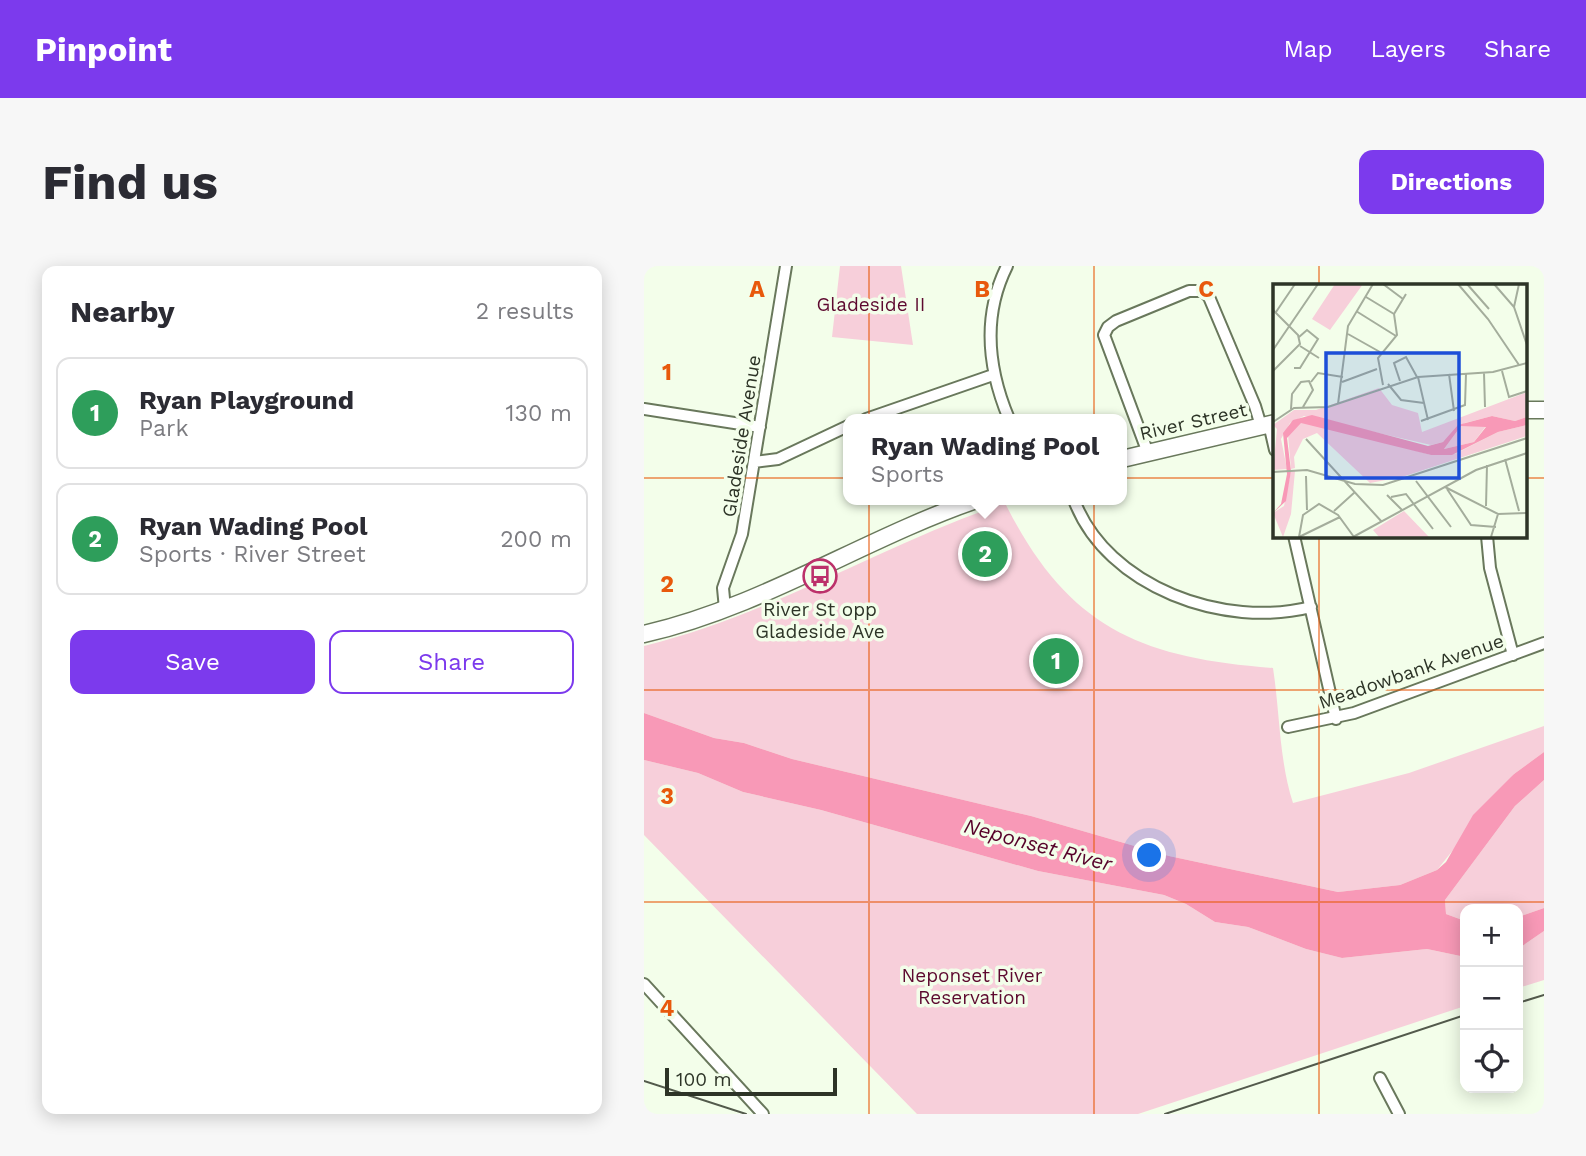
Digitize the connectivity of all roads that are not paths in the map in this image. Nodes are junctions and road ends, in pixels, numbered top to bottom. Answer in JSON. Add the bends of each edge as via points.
{"nodes":[{"id":1,"x":786,"y":266,"type":"edge"},
{"id":2,"x":1007,"y":266,"type":"edge"},
{"id":3,"x":993,"y":375,"type":"junction"},
{"id":4,"x":644,"y":409,"type":"edge"},
{"id":5,"x":880,"y":414,"type":"edge"},
{"id":6,"x":1007,"y":414,"type":"edge"},
{"id":7,"x":1268,"y":425,"type":"edge"},
{"id":8,"x":760,"y":427,"type":"junction"},
{"id":9,"x":843,"y":429,"type":"edge"},
{"id":10,"x":1273,"y":443,"type":"edge"},
{"id":11,"x":1148,"y":453,"type":"junction"},
{"id":12,"x":1127,"y":458,"type":"edge"},
{"id":13,"x":754,"y":462,"type":"junction"},
{"id":14,"x":963,"y":505,"type":"edge"},
{"id":15,"x":1076,"y":505,"type":"edge"},
{"id":16,"x":1294,"y":537,"type":"edge"},
{"id":17,"x":1487,"y":537,"type":"edge"},
{"id":18,"x":1311,"y":607,"type":"junction"},
{"id":19,"x":725,"y":609,"type":"junction"},
{"id":20,"x":644,"y":634,"type":"edge"},
{"id":21,"x":1544,"y":643,"type":"edge"},
{"id":22,"x":1513,"y":655,"type":"junction"},
{"id":23,"x":1336,"y":719,"type":"junction"},
{"id":24,"x":1288,"y":727,"type":"dead end"},
{"id":25,"x":644,"y":985,"type":"edge"},
{"id":26,"x":1380,"y":1078,"type":"dead end"},
{"id":27,"x":763,"y":1114,"type":"edge"},
{"id":28,"x":1399,"y":1114,"type":"edge"}],
"edges":[{"from":1,"to":8,"type":"street","name":"Gladeside Avenue"},
{"from":2,"to":3,"type":"street","via":[[990,333]]},
{"from":3,"to":5,"type":"street"},
{"from":3,"to":6,"type":"street"},
{"from":4,"to":8,"type":"street"},
{"from":7,"to":10,"type":"street"},
{"from":7,"to":11,"type":"main road","name":"River Street"},
{"from":7,"to":11,"type":"street","via":[[1255,406],[1209,298],[1194,290],[1116,321],[1105,331],[1105,344]]},
{"from":8,"to":13,"type":"street","name":"Gladeside Avenue"},
{"from":9,"to":13,"type":"street","via":[[778,459]]},
{"from":11,"to":12,"type":"main road","name":"River Street"},
{"from":13,"to":19,"type":"street","name":"Gladeside Avenue","via":[[740,544],[723,588]]},
{"from":14,"to":19,"type":"main road"},
{"from":15,"to":18,"type":"street","via":[[1088,529],[1108,552],[1165,591],[1252,614]]},
{"from":16,"to":18,"type":"street"},
{"from":17,"to":22,"type":"street","via":[[1490,568]]},
{"from":18,"to":23,"type":"street"},
{"from":19,"to":20,"type":"main road"},
{"from":21,"to":22,"type":"street","name":"Meadowbank Avenue"},
{"from":22,"to":23,"type":"street","name":"Meadowbank Avenue"},
{"from":23,"to":24,"type":"street","name":"Meadowbank Avenue"},
{"from":25,"to":27,"type":"street"},
{"from":26,"to":28,"type":"street"}]}
